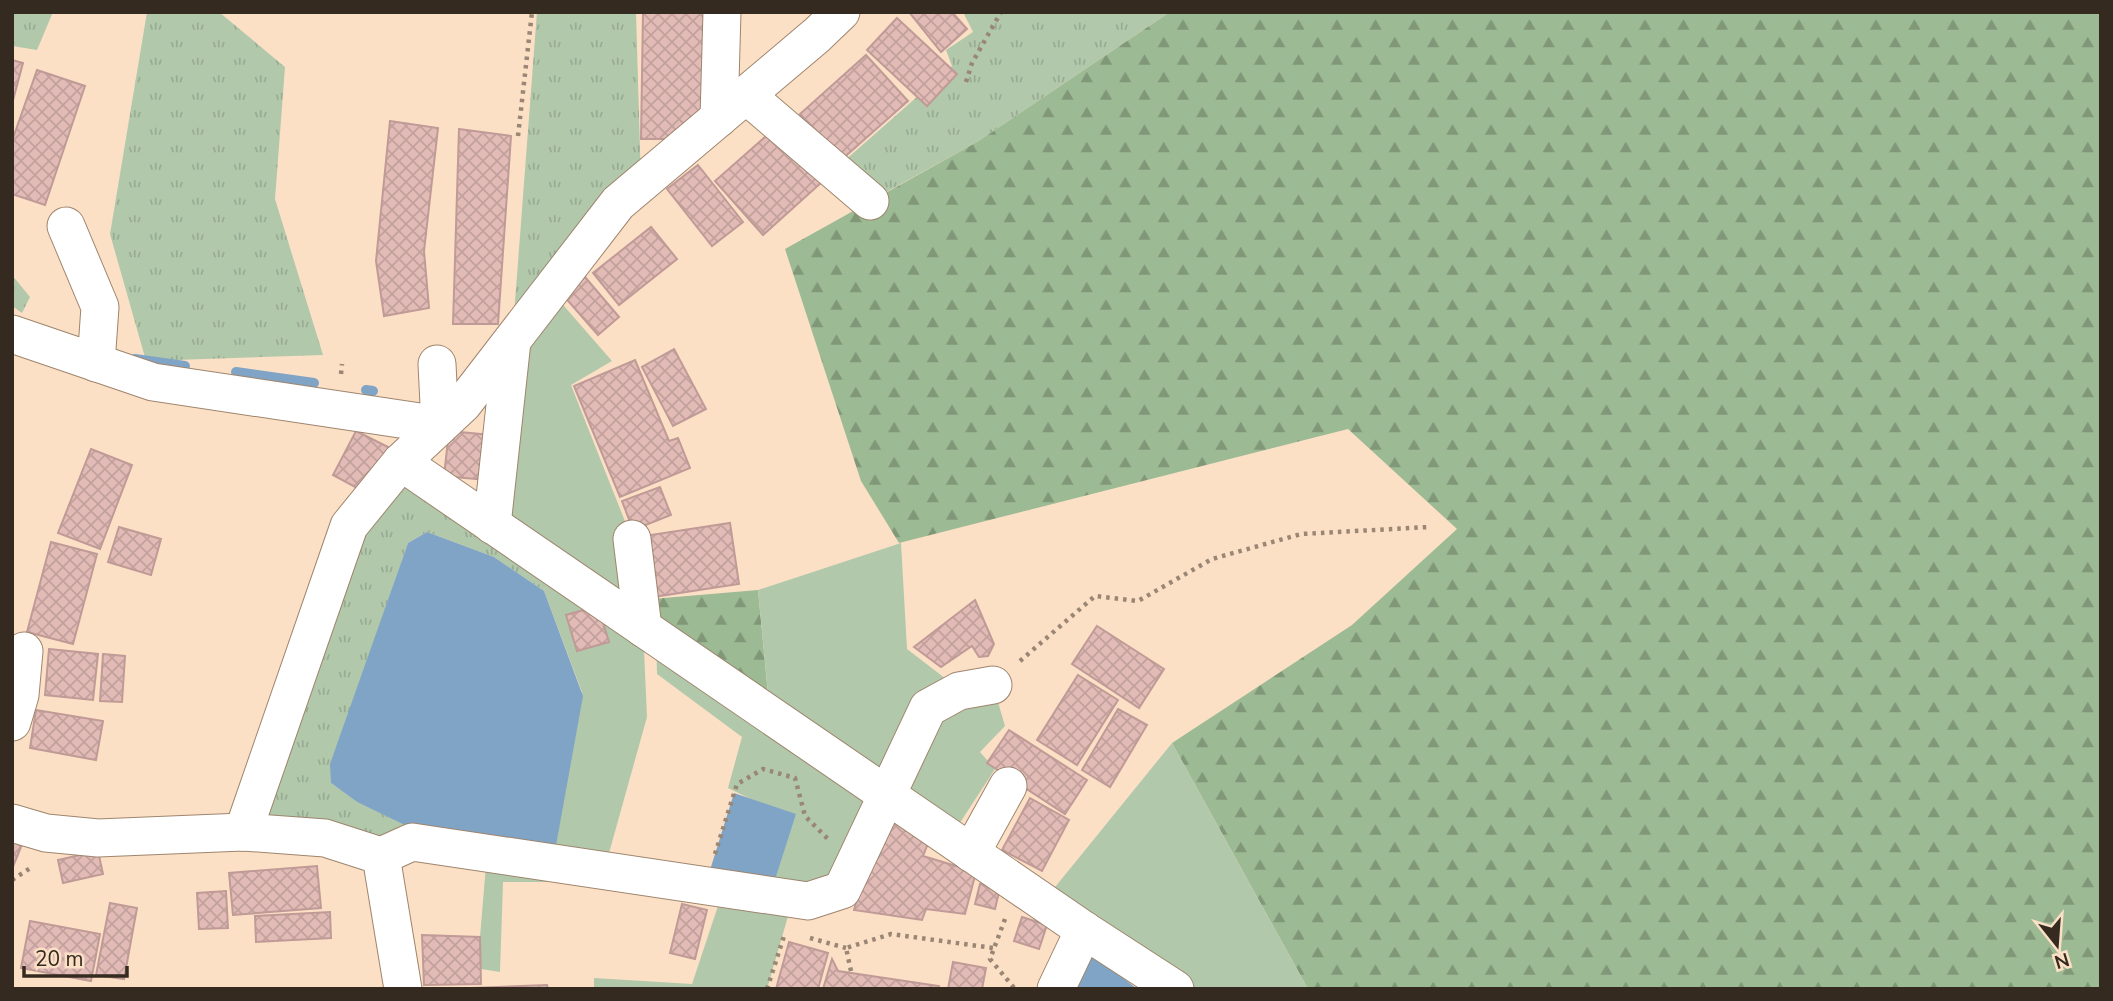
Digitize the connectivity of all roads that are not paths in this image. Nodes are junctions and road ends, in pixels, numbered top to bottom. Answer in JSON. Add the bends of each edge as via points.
{"nodes":[{"id":1,"x":722,"y":12,"type":"edge"},
{"id":2,"x":841,"y":12,"type":"edge"},
{"id":3,"x":732,"y":106,"type":"junction"},
{"id":4,"x":870,"y":201,"type":"dead end"},
{"id":5,"x":66,"y":226,"type":"dead end"},
{"id":6,"x":12,"y":334,"type":"edge"},
{"id":7,"x":512,"y":341,"type":"junction"},
{"id":8,"x":97,"y":351,"type":"junction"},
{"id":9,"x":437,"y":364,"type":"dead end"},
{"id":10,"x":440,"y":425,"type":"junction"},
{"id":11,"x":401,"y":462,"type":"junction"},
{"id":12,"x":492,"y":525,"type":"junction"},
{"id":13,"x":632,"y":539,"type":"dead end"},
{"id":14,"x":643,"y":628,"type":"junction"},
{"id":15,"x":23,"y":651,"type":"dead end"},
{"id":16,"x":993,"y":685,"type":"road end"},
{"id":17,"x":12,"y":722,"type":"edge"},
{"id":18,"x":1008,"y":786,"type":"dead end"},
{"id":19,"x":887,"y":795,"type":"junction"},
{"id":20,"x":12,"y":823,"type":"edge"},
{"id":21,"x":243,"y":832,"type":"junction"},
{"id":22,"x":971,"y":853,"type":"junction"},
{"id":23,"x":381,"y":856,"type":"junction"},
{"id":24,"x":1084,"y":930,"type":"junction"},
{"id":25,"x":403,"y":989,"type":"edge"},
{"id":26,"x":1056,"y":989,"type":"edge"},
{"id":27,"x":1175,"y":989,"type":"edge"}],
"edges":[{"from":1,"to":3,"type":"street"},
{"from":2,"to":3,"type":"street"},
{"from":3,"to":4,"type":"street"},
{"from":3,"to":7,"type":"street","via":[[618,203]]},
{"from":5,"to":8,"type":"street","via":[[100,306]]},
{"from":6,"to":8,"type":"street"},
{"from":7,"to":10,"type":"street","via":[[463,404]]},
{"from":7,"to":12,"type":"street"},
{"from":8,"to":10,"type":"street","via":[[153,382]]},
{"from":9,"to":10,"type":"street"},
{"from":10,"to":11,"type":"street"},
{"from":11,"to":12,"type":"street"},
{"from":11,"to":21,"type":"street","via":[[348,528]]},
{"from":12,"to":14,"type":"street"},
{"from":13,"to":14,"type":"street"},
{"from":14,"to":19,"type":"street"},
{"from":15,"to":17,"type":"street","via":[[20,695]]},
{"from":16,"to":19,"type":"street","via":[[959,691],[928,708]]},
{"from":18,"to":22,"type":"street"},
{"from":19,"to":22,"type":"street"},
{"from":19,"to":23,"type":"street","via":[[842,890],[808,901],[412,842]]},
{"from":20,"to":21,"type":"street","via":[[46,833],[98,838]]},
{"from":21,"to":23,"type":"street","via":[[325,838]]},
{"from":22,"to":24,"type":"street"},
{"from":23,"to":25,"type":"street"},
{"from":24,"to":26,"type":"street"},
{"from":24,"to":27,"type":"street"}]}
